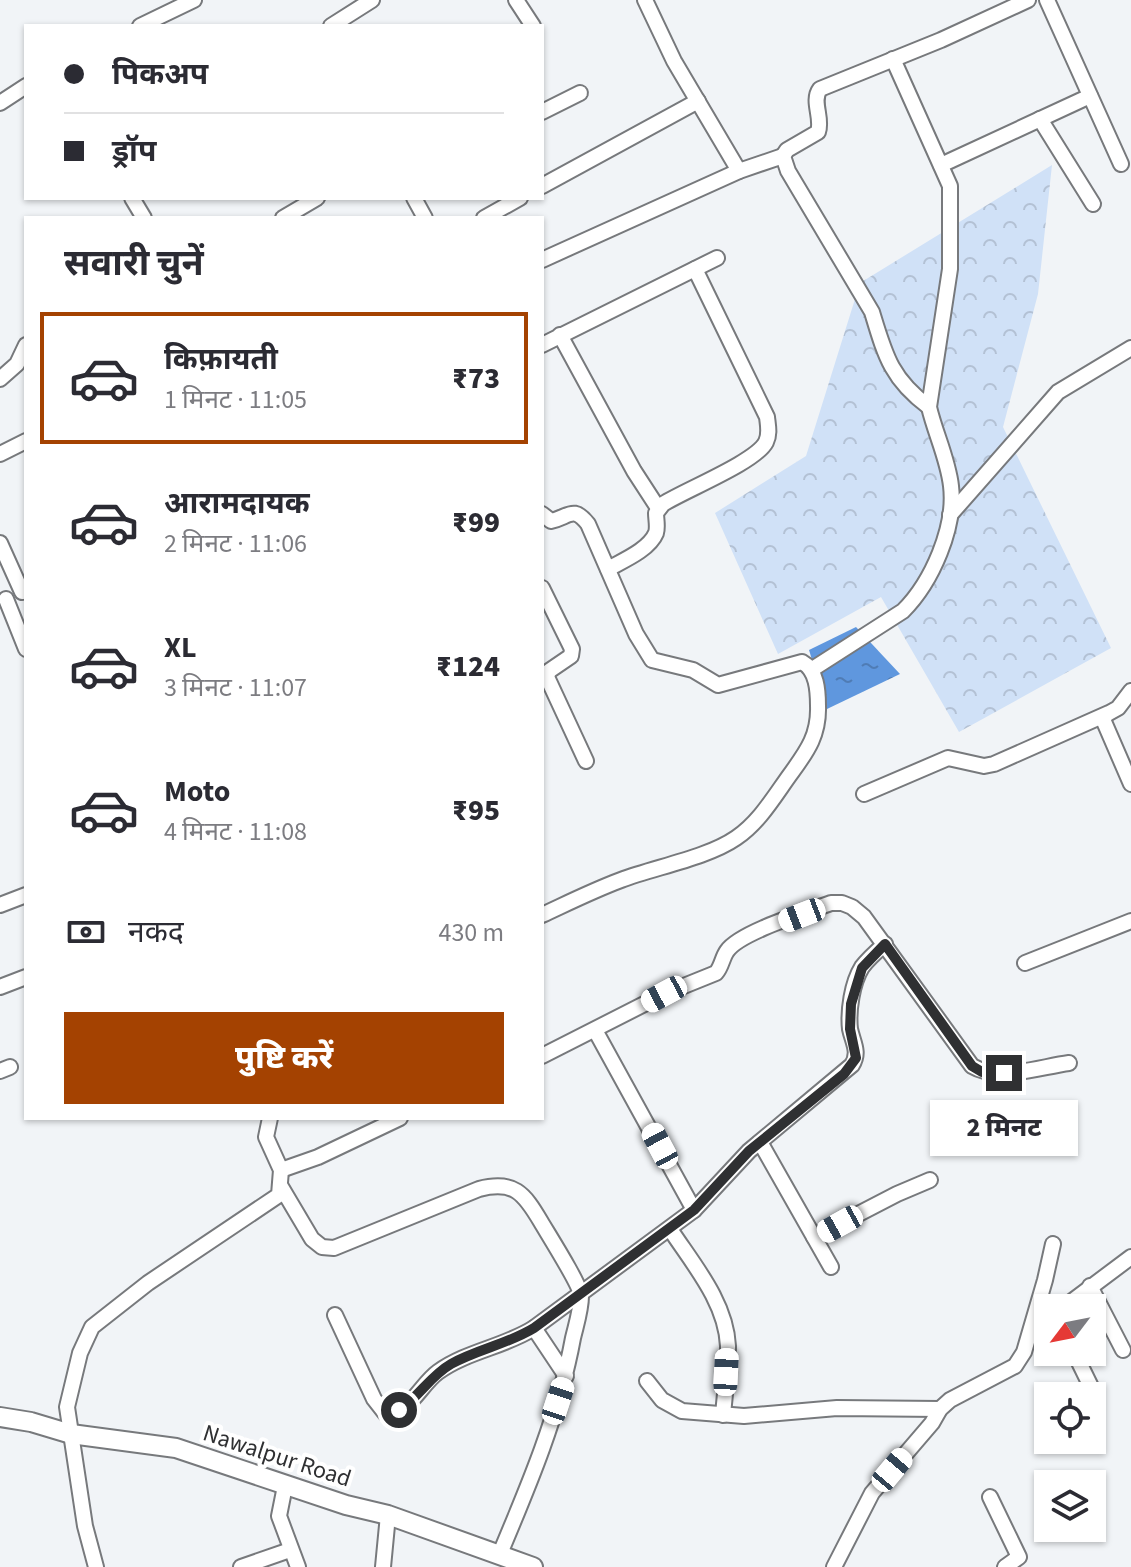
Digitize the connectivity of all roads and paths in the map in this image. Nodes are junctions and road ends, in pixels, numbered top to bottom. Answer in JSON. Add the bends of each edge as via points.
{"nodes":[{"id":1,"x":193,"y":0,"type":"edge"},
{"id":2,"x":372,"y":0,"type":"edge"},
{"id":3,"x":516,"y":0,"type":"edge"},
{"id":4,"x":645,"y":0,"type":"edge"},
{"id":5,"x":1028,"y":0,"type":"edge"},
{"id":6,"x":1047,"y":0,"type":"edge"},
{"id":7,"x":144,"y":24,"type":"edge"},
{"id":8,"x":334,"y":24,"type":"edge"},
{"id":9,"x":532,"y":24,"type":"edge"},
{"id":10,"x":893,"y":59,"type":"junction"},
{"id":11,"x":24,"y":87,"type":"edge"},
{"id":12,"x":580,"y":93,"type":"dead end"},
{"id":13,"x":1090,"y":96,"type":"junction"},
{"id":14,"x":698,"y":101,"type":"junction"},
{"id":15,"x":0,"y":103,"type":"edge"},
{"id":16,"x":544,"y":111,"type":"edge"},
{"id":17,"x":1040,"y":119,"type":"junction"},
{"id":18,"x":783,"y":156,"type":"junction"},
{"id":19,"x":1121,"y":164,"type":"dead end"},
{"id":20,"x":941,"y":165,"type":"junction"},
{"id":21,"x":739,"y":171,"type":"junction"},
{"id":22,"x":544,"y":185,"type":"edge"},
{"id":23,"x":314,"y":200,"type":"edge"},
{"id":24,"x":513,"y":200,"type":"edge"},
{"id":25,"x":1093,"y":204,"type":"dead end"},
{"id":26,"x":286,"y":216,"type":"edge"},
{"id":27,"x":487,"y":216,"type":"edge"},
{"id":28,"x":717,"y":258,"type":"dead end"},
{"id":29,"x":544,"y":259,"type":"edge"},
{"id":30,"x":695,"y":269,"type":"junction"},
{"id":31,"x":560,"y":335,"type":"junction"},
{"id":32,"x":544,"y":344,"type":"edge"},
{"id":33,"x":1131,"y":348,"type":"edge"},
{"id":34,"x":24,"y":349,"type":"edge"},
{"id":35,"x":0,"y":379,"type":"edge"},
{"id":36,"x":929,"y":407,"type":"junction"},
{"id":37,"x":24,"y":442,"type":"edge"},
{"id":38,"x":0,"y":454,"type":"edge"},
{"id":39,"x":658,"y":508,"type":"junction"},
{"id":40,"x":950,"y":515,"type":"junction"},
{"id":41,"x":544,"y":516,"type":"edge"},
{"id":42,"x":0,"y":543,"type":"edge"},
{"id":43,"x":608,"y":569,"type":"junction"},
{"id":44,"x":24,"y":590,"type":"edge"},
{"id":45,"x":544,"y":592,"type":"edge"},
{"id":46,"x":3,"y":601,"type":"edge"},
{"id":47,"x":24,"y":645,"type":"edge"},
{"id":48,"x":811,"y":670,"type":"junction"},
{"id":49,"x":1131,"y":691,"type":"edge"},
{"id":50,"x":1102,"y":717,"type":"junction"},
{"id":51,"x":586,"y":761,"type":"dead end"},
{"id":52,"x":1131,"y":784,"type":"edge"},
{"id":53,"x":864,"y":794,"type":"dead end"},
{"id":54,"x":24,"y":896,"type":"edge"},
{"id":55,"x":0,"y":905,"type":"edge"},
{"id":56,"x":544,"y":914,"type":"edge"},
{"id":57,"x":1131,"y":921,"type":"edge"},
{"id":58,"x":885,"y":944,"type":"junction"},
{"id":59,"x":1025,"y":963,"type":"dead end"},
{"id":60,"x":24,"y":978,"type":"edge"},
{"id":61,"x":0,"y":987,"type":"edge"},
{"id":62,"x":595,"y":1030,"type":"junction"},
{"id":63,"x":544,"y":1055,"type":"edge"},
{"id":64,"x":1069,"y":1063,"type":"dead end"},
{"id":65,"x":270,"y":1120,"type":"edge"},
{"id":66,"x":396,"y":1120,"type":"edge"},
{"id":67,"x":760,"y":1142,"type":"junction"},
{"id":68,"x":280,"y":1177,"type":"junction"},
{"id":69,"x":930,"y":1180,"type":"dead end"},
{"id":70,"x":694,"y":1210,"type":"junction"},
{"id":71,"x":670,"y":1229,"type":"junction"},
{"id":72,"x":814,"y":1237,"type":"junction"},
{"id":73,"x":1053,"y":1244,"type":"dead end"},
{"id":74,"x":1131,"y":1257,"type":"edge"},
{"id":75,"x":831,"y":1267,"type":"dead end"},
{"id":76,"x":1090,"y":1286,"type":"junction"},
{"id":77,"x":581,"y":1293,"type":"junction"},
{"id":78,"x":1080,"y":1294,"type":"edge"},
{"id":79,"x":335,"y":1315,"type":"dead end"},
{"id":80,"x":534,"y":1328,"type":"junction"},
{"id":81,"x":1034,"y":1331,"type":"edge"},
{"id":82,"x":1029,"y":1335,"type":"junction"},
{"id":83,"x":1123,"y":1350,"type":"dead end"},
{"id":84,"x":566,"y":1376,"type":"junction"},
{"id":85,"x":647,"y":1381,"type":"dead end"},
{"id":86,"x":940,"y":1409,"type":"junction"},
{"id":87,"x":723,"y":1415,"type":"junction"},
{"id":88,"x":0,"y":1417,"type":"edge"},
{"id":89,"x":71,"y":1434,"type":"junction"},
{"id":90,"x":285,"y":1486,"type":"junction"},
{"id":91,"x":990,"y":1497,"type":"dead end"},
{"id":92,"x":388,"y":1515,"type":"junction"},
{"id":93,"x":290,"y":1550,"type":"junction"},
{"id":94,"x":499,"y":1556,"type":"junction"},
{"id":95,"x":96,"y":1567,"type":"edge"},
{"id":96,"x":241,"y":1567,"type":"edge"},
{"id":97,"x":298,"y":1567,"type":"edge"},
{"id":98,"x":383,"y":1567,"type":"edge"},
{"id":99,"x":533,"y":1567,"type":"edge"},
{"id":100,"x":834,"y":1567,"type":"edge"},
{"id":101,"x":1005,"y":1567,"type":"edge"}],
"edges":[{"from":1,"to":7,"type":"street"},
{"from":2,"to":8,"type":"street"},
{"from":3,"to":9,"type":"street"},
{"from":4,"to":14,"type":"street"},
{"from":5,"to":10,"type":"street"},
{"from":6,"to":13,"type":"street"},
{"from":10,"to":18,"type":"street","via":[[820,89],[818,132]]},
{"from":10,"to":20,"type":"street"},
{"from":11,"to":15,"type":"street"},
{"from":12,"to":16,"type":"street"},
{"from":13,"to":17,"type":"street"},
{"from":13,"to":19,"type":"street"},
{"from":14,"to":21,"type":"street"},
{"from":14,"to":22,"type":"street"},
{"from":17,"to":20,"type":"street"},
{"from":17,"to":25,"type":"street"},
{"from":18,"to":21,"type":"street"},
{"from":18,"to":36,"type":"street","via":[[872,312],[891,368]]},
{"from":20,"to":36,"type":"street","via":[[950,186],[950,269]]},
{"from":21,"to":29,"type":"street"},
{"from":23,"to":26,"type":"street"},
{"from":24,"to":27,"type":"street"},
{"from":28,"to":30,"type":"street"},
{"from":30,"to":31,"type":"street"},
{"from":30,"to":39,"type":"street","via":[[767,417],[769,432],[755,455]]},
{"from":31,"to":32,"type":"street"},
{"from":31,"to":39,"type":"street"},
{"from":33,"to":40,"type":"street","via":[[1058,392]]},
{"from":34,"to":35,"type":"street"},
{"from":36,"to":40,"type":"street","via":[[949,476]]},
{"from":37,"to":38,"type":"street"},
{"from":39,"to":43,"type":"street","via":[[654,536]]},
{"from":40,"to":48,"type":"street","via":[[916,599]]},
{"from":41,"to":43,"type":"street","via":[[551,521],[581,515]]},
{"from":42,"to":44,"type":"street"},
{"from":43,"to":48,"type":"street","via":[[652,660],[693,670],[718,685],[802,662]]},
{"from":44,"to":46,"type":"street"},
{"from":45,"to":51,"type":"street","via":[[572,649],[547,677]]},
{"from":46,"to":47,"type":"street"},
{"from":48,"to":56,"type":"street","via":[[818,694],[816,735],[751,827],[721,847],[619,880]]},
{"from":49,"to":50,"type":"street"},
{"from":50,"to":52,"type":"street"},
{"from":50,"to":53,"type":"street","via":[[994,764],[948,758]]},
{"from":54,"to":55,"type":"street"},
{"from":57,"to":59,"type":"street"},
{"from":58,"to":62,"type":"street","via":[[852,907],[831,903],[744,937],[726,952],[716,973]]},
{"from":58,"to":64,"type":"street","via":[[972,1066],[1004,1073]]},
{"from":58,"to":67,"type":"street","via":[[857,981],[850,1014],[856,1050],[852,1065]]},
{"from":60,"to":61,"type":"street"},
{"from":62,"to":63,"type":"street"},
{"from":62,"to":70,"type":"street"},
{"from":65,"to":68,"type":"street","via":[[266,1137]]},
{"from":66,"to":68,"type":"street"},
{"from":67,"to":70,"type":"street"},
{"from":67,"to":72,"type":"street"},
{"from":68,"to":77,"type":"street","via":[[312,1239],[334,1248],[479,1189],[497,1184],[513,1188],[527,1199]]},
{"from":68,"to":89,"type":"street","via":[[279,1195],[262,1209],[148,1283],[92,1327],[71,1385]]},
{"from":69,"to":72,"type":"street"},
{"from":70,"to":71,"type":"street"},
{"from":71,"to":77,"type":"street"},
{"from":71,"to":87,"type":"street","via":[[723,1317],[728,1345]]},
{"from":72,"to":75,"type":"street"},
{"from":73,"to":82,"type":"street"},
{"from":74,"to":76,"type":"street"},
{"from":76,"to":78,"type":"street"},
{"from":76,"to":83,"type":"street"},
{"from":77,"to":80,"type":"street"},
{"from":77,"to":84,"type":"street"},
{"from":79,"to":80,"type":"street","via":[[374,1399],[391,1414],[451,1364]]},
{"from":80,"to":84,"type":"street"},
{"from":81,"to":82,"type":"street"},
{"from":82,"to":86,"type":"street","via":[[1015,1366]]},
{"from":84,"to":94,"type":"street"},
{"from":85,"to":87,"type":"street","via":[[673,1409]]},
{"from":86,"to":87,"type":"street"},
{"from":86,"to":100,"type":"street","via":[[872,1493]]},
{"from":88,"to":89,"type":"street","name":"Nawalpur Road"},
{"from":89,"to":90,"type":"street","name":"Nawalpur Road","via":[[176,1448]]},
{"from":89,"to":95,"type":"street"},
{"from":90,"to":92,"type":"street","name":"Nawalpur Road"},
{"from":90,"to":93,"type":"street","via":[[279,1516]]},
{"from":91,"to":101,"type":"street","via":[[1019,1557]]},
{"from":92,"to":94,"type":"street","name":"Nawalpur Road"},
{"from":92,"to":98,"type":"street"},
{"from":93,"to":96,"type":"street"},
{"from":93,"to":97,"type":"street"},
{"from":94,"to":99,"type":"street","name":"Nawalpur Road"}]}
